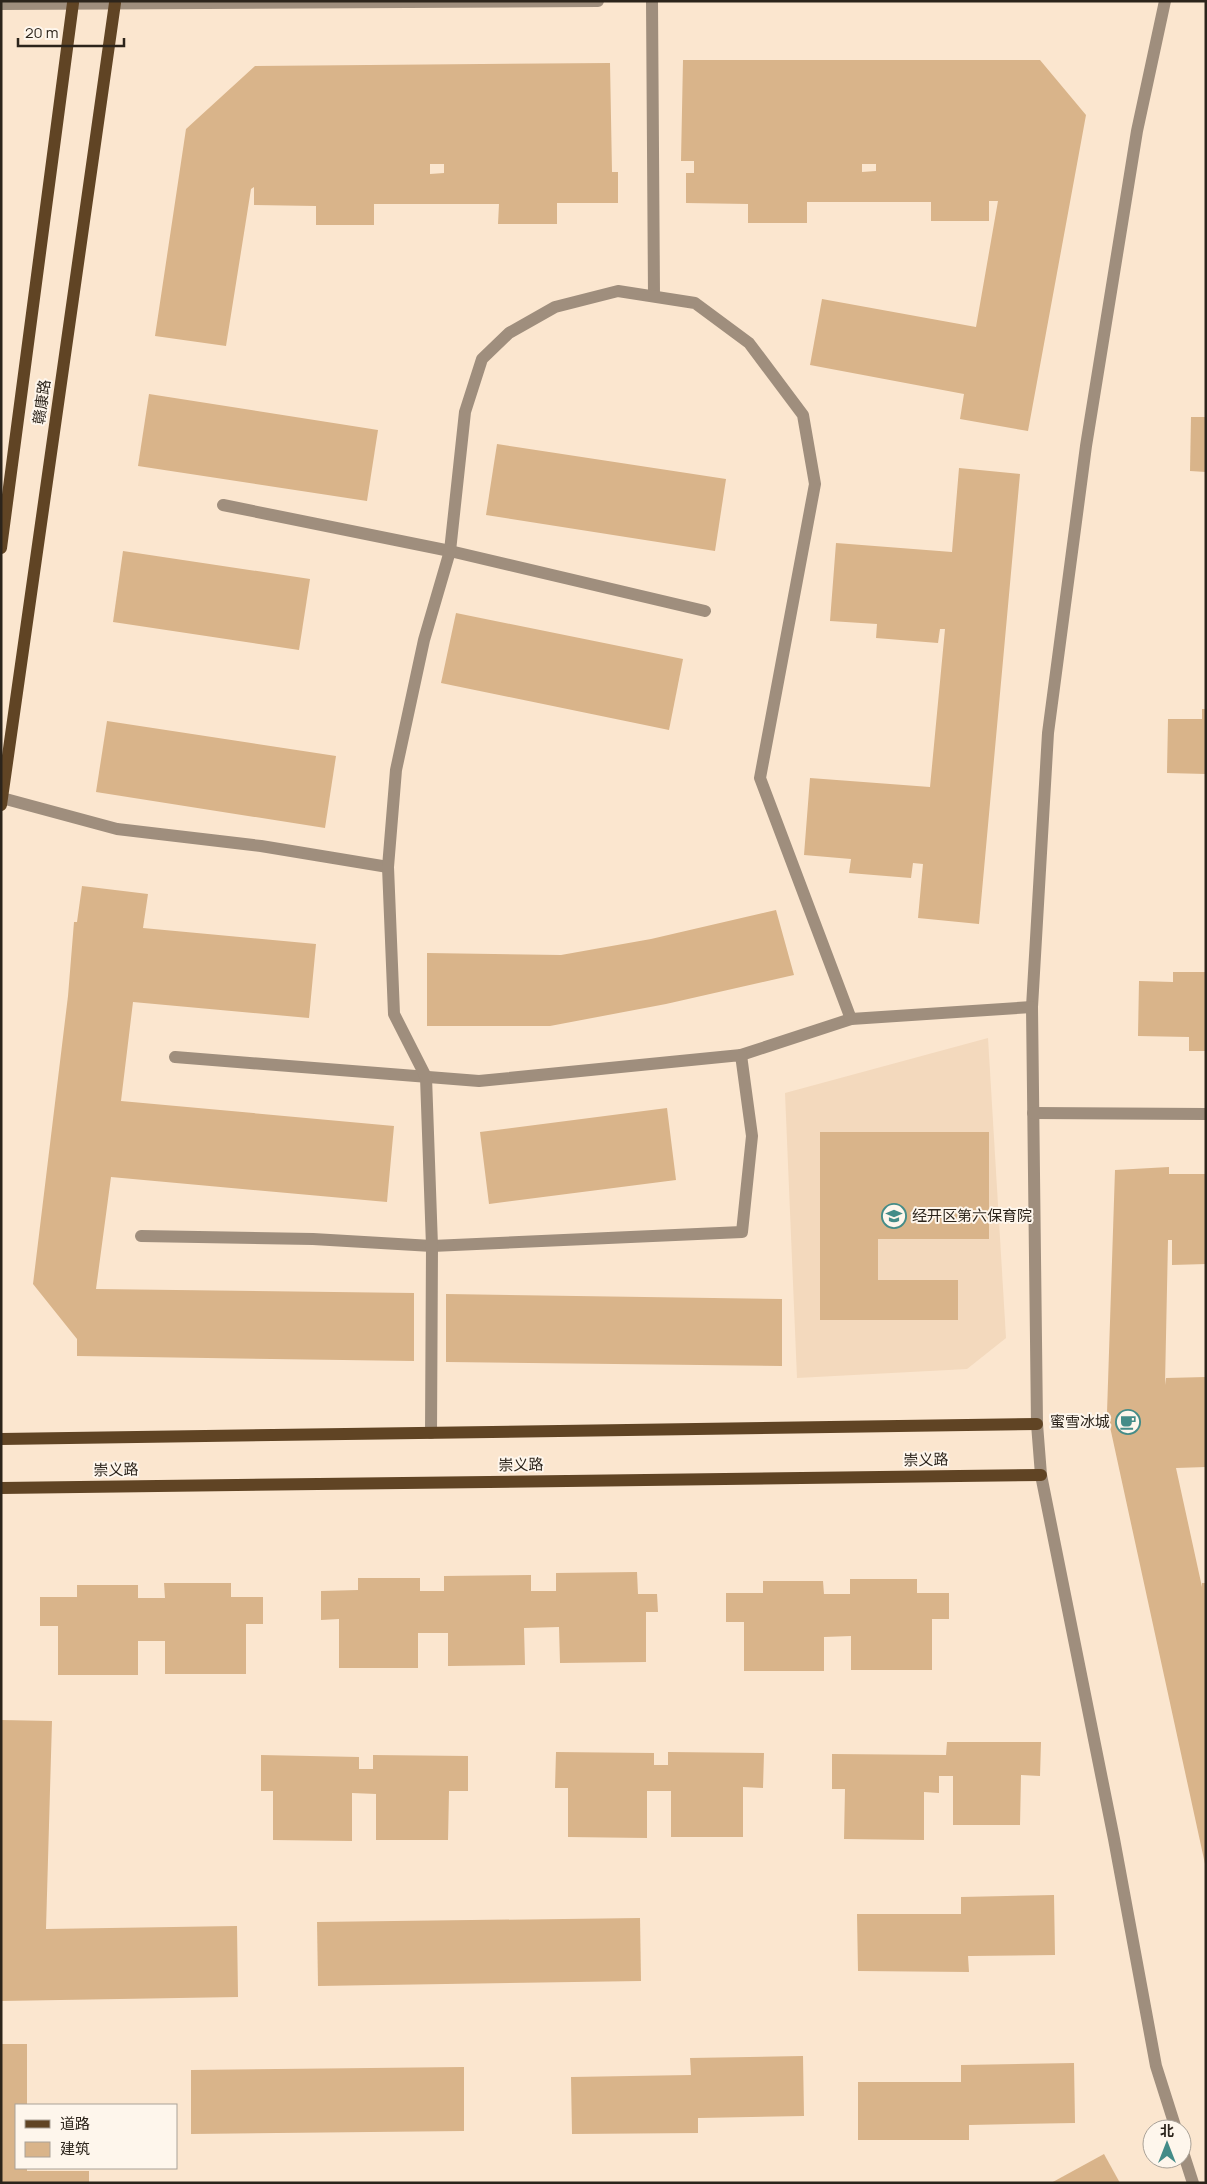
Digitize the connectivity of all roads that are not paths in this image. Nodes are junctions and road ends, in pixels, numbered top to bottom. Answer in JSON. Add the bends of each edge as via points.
{"nodes":[{"id":1,"x":598,"y":1,"type":"edge"},
{"id":2,"x":652,"y":1,"type":"edge"},
{"id":3,"x":1166,"y":1,"type":"edge"},
{"id":4,"x":73,"y":3,"type":"junction"},
{"id":5,"x":115,"y":3,"type":"junction"},
{"id":6,"x":1,"y":4,"type":"edge"},
{"id":7,"x":654,"y":296,"type":"junction"},
{"id":8,"x":223,"y":505,"type":"dead end"},
{"id":9,"x":1,"y":548,"type":"edge"},
{"id":10,"x":450,"y":551,"type":"junction"},
{"id":11,"x":705,"y":611,"type":"dead end"},
{"id":12,"x":2,"y":802,"type":"edge"},
{"id":13,"x":388,"y":867,"type":"junction"},
{"id":14,"x":1032,"y":1007,"type":"junction"},
{"id":15,"x":851,"y":1018,"type":"junction"},
{"id":16,"x":741,"y":1055,"type":"junction"},
{"id":17,"x":175,"y":1057,"type":"dead end"},
{"id":18,"x":426,"y":1077,"type":"junction"},
{"id":19,"x":1033,"y":1113,"type":"junction"},
{"id":20,"x":1206,"y":1114,"type":"edge"},
{"id":21,"x":141,"y":1236,"type":"dead end"},
{"id":22,"x":432,"y":1246,"type":"junction"},
{"id":23,"x":1037,"y":1424,"type":"junction"},
{"id":24,"x":431,"y":1433,"type":"junction"},
{"id":25,"x":1,"y":1439,"type":"edge"},
{"id":26,"x":1041,"y":1475,"type":"junction"},
{"id":27,"x":1,"y":1488,"type":"edge"},
{"id":28,"x":1173,"y":2119,"type":"edge"},
{"id":29,"x":1188,"y":2169,"type":"edge"},
{"id":30,"x":1192,"y":2183,"type":"edge"}],
"edges":[{"from":1,"to":5,"type":"street"},
{"from":2,"to":7,"type":"street"},
{"from":3,"to":14,"type":"street","via":[[1137,131],[1086,446],[1048,733]]},
{"from":4,"to":5,"type":"street"},
{"from":4,"to":6,"type":"street"},
{"from":4,"to":9,"type":"main road","name":"赣康路"},
{"from":5,"to":12,"type":"main road","name":"赣康路"},
{"from":7,"to":10,"type":"street","via":[[618,291],[555,307],[509,333],[482,359],[465,412]]},
{"from":7,"to":15,"type":"street","via":[[695,303],[749,343],[803,415],[815,484],[760,778]]},
{"from":8,"to":10,"type":"street"},
{"from":10,"to":11,"type":"street"},
{"from":10,"to":13,"type":"street","via":[[424,640],[396,770]]},
{"from":12,"to":13,"type":"street","via":[[117,829],[260,846]]},
{"from":13,"to":18,"type":"street","via":[[394,1014]]},
{"from":14,"to":15,"type":"street"},
{"from":14,"to":19,"type":"street"},
{"from":15,"to":16,"type":"street"},
{"from":16,"to":18,"type":"street","via":[[480,1081]]},
{"from":16,"to":22,"type":"street","via":[[752,1136],[742,1232]]},
{"from":17,"to":18,"type":"street"},
{"from":18,"to":22,"type":"street"},
{"from":19,"to":20,"type":"street"},
{"from":19,"to":23,"type":"street"},
{"from":21,"to":22,"type":"street","via":[[313,1239]]},
{"from":22,"to":24,"type":"street"},
{"from":23,"to":24,"type":"main road"},
{"from":23,"to":26,"type":"street"},
{"from":24,"to":25,"type":"main road"},
{"from":26,"to":27,"type":"main road","name":"崇义路"},
{"from":26,"to":28,"type":"street","via":[[1156,2066]]},
{"from":29,"to":30,"type":"street"}]}
